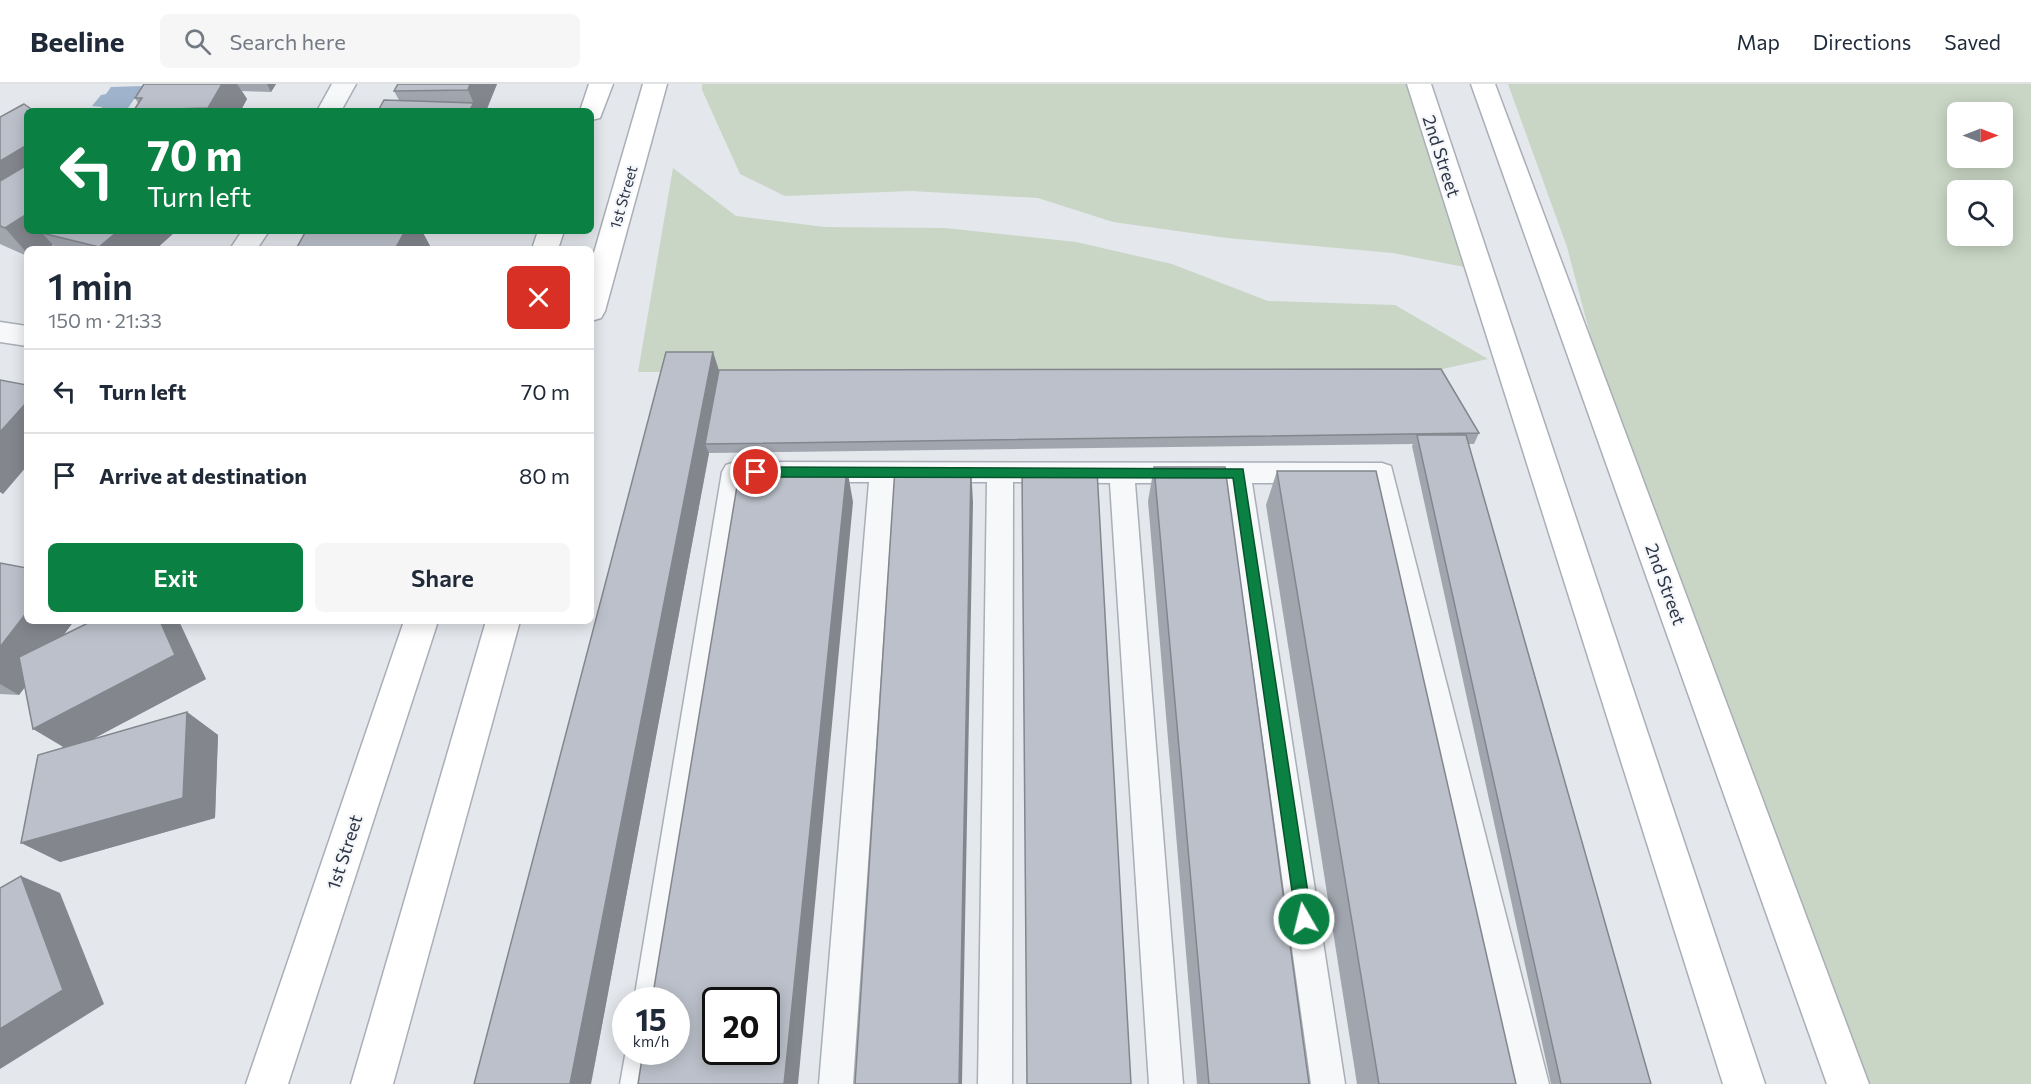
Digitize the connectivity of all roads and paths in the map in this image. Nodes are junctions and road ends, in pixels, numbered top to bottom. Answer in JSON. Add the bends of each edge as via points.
{"nodes":[{"id":1,"x":344,"y":84,"type":"edge"},
{"id":2,"x":601,"y":84,"type":"edge"},
{"id":3,"x":655,"y":84,"type":"edge"},
{"id":4,"x":1419,"y":84,"type":"edge"},
{"id":5,"x":1483,"y":84,"type":"edge"},
{"id":6,"x":331,"y":108,"type":"edge"},
{"id":7,"x":593,"y":108,"type":"edge"},
{"id":8,"x":594,"y":299,"type":"edge"},
{"id":9,"x":0,"y":332,"type":"edge"},
{"id":10,"x":24,"y":336,"type":"edge"},
{"id":11,"x":882,"y":472,"type":"junction"},
{"id":12,"x":1000,"y":472,"type":"junction"},
{"id":13,"x":1122,"y":473,"type":"junction"},
{"id":14,"x":1238,"y":473,"type":"junction"},
{"id":15,"x":420,"y":624,"type":"edge"},
{"id":16,"x":502,"y":624,"type":"edge"},
{"id":17,"x":653,"y":987,"type":"edge"},
{"id":18,"x":640,"y":1065,"type":"edge"},
{"id":19,"x":267,"y":1084,"type":"edge"},
{"id":20,"x":372,"y":1084,"type":"edge"},
{"id":21,"x":637,"y":1084,"type":"edge"},
{"id":22,"x":836,"y":1084,"type":"edge"},
{"id":23,"x":995,"y":1084,"type":"edge"},
{"id":24,"x":1166,"y":1084,"type":"edge"},
{"id":25,"x":1328,"y":1084,"type":"edge"},
{"id":26,"x":1532,"y":1084,"type":"edge"},
{"id":27,"x":1744,"y":1084,"type":"edge"},
{"id":28,"x":1848,"y":1084,"type":"edge"}],
"edges":[{"from":1,"to":6,"type":"street"},
{"from":2,"to":7,"type":"street"},
{"from":3,"to":8,"type":"street","name":"1st Street"},
{"from":4,"to":27,"type":"street","name":"2nd Street"},
{"from":5,"to":28,"type":"street","name":"2nd Street"},
{"from":9,"to":10,"type":"street"},
{"from":11,"to":12,"type":"lane"},
{"from":11,"to":17,"type":"lane","via":[[735,472]]},
{"from":11,"to":22,"type":"lane"},
{"from":12,"to":13,"type":"lane"},
{"from":12,"to":23,"type":"lane"},
{"from":13,"to":14,"type":"lane"},
{"from":13,"to":24,"type":"lane"},
{"from":14,"to":25,"type":"lane"},
{"from":14,"to":26,"type":"lane","via":[[1382,473]]},
{"from":15,"to":19,"type":"street","name":"1st Street"},
{"from":16,"to":20,"type":"street"},
{"from":18,"to":21,"type":"lane"}]}
